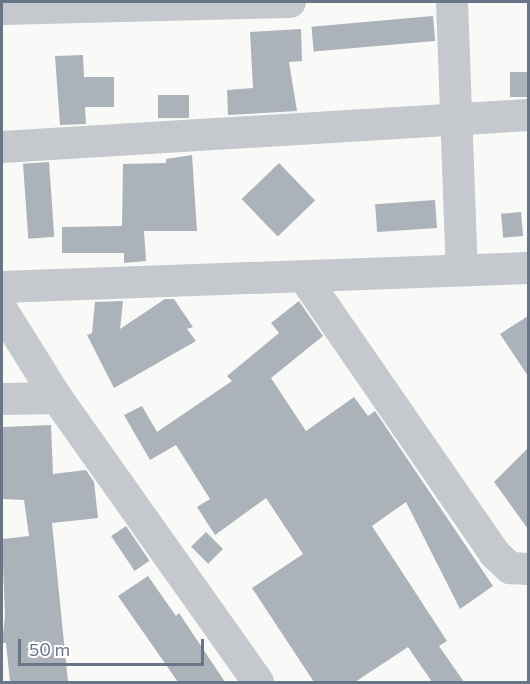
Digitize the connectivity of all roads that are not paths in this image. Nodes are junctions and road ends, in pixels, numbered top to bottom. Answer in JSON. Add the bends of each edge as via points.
{"nodes":[{"id":1,"x":290,"y":2,"type":"edge"},
{"id":2,"x":452,"y":2,"type":"edge"},
{"id":3,"x":2,"y":9,"type":"edge"},
{"id":4,"x":528,"y":115,"type":"edge"},
{"id":5,"x":459,"y":117,"type":"junction"},
{"id":6,"x":2,"y":147,"type":"edge"},
{"id":7,"x":528,"y":268,"type":"edge"},
{"id":8,"x":462,"y":270,"type":"junction"},
{"id":9,"x":304,"y":277,"type":"junction"},
{"id":10,"x":2,"y":287,"type":"edge"},
{"id":11,"x":2,"y":310,"type":"edge"},
{"id":12,"x":57,"y":398,"type":"junction"},
{"id":13,"x":2,"y":399,"type":"edge"},
{"id":14,"x":528,"y":569,"type":"edge"},
{"id":15,"x":258,"y":682,"type":"edge"}],
"edges":[{"from":1,"to":3,"type":"street"},
{"from":2,"to":5,"type":"street"},
{"from":4,"to":5,"type":"street"},
{"from":5,"to":6,"type":"street"},
{"from":5,"to":8,"type":"street"},
{"from":7,"to":8,"type":"street"},
{"from":8,"to":9,"type":"street"},
{"from":9,"to":10,"type":"street"},
{"from":9,"to":14,"type":"street","via":[[495,554],[510,568]]},
{"from":11,"to":12,"type":"street"},
{"from":12,"to":13,"type":"street"},
{"from":12,"to":15,"type":"street"}]}
